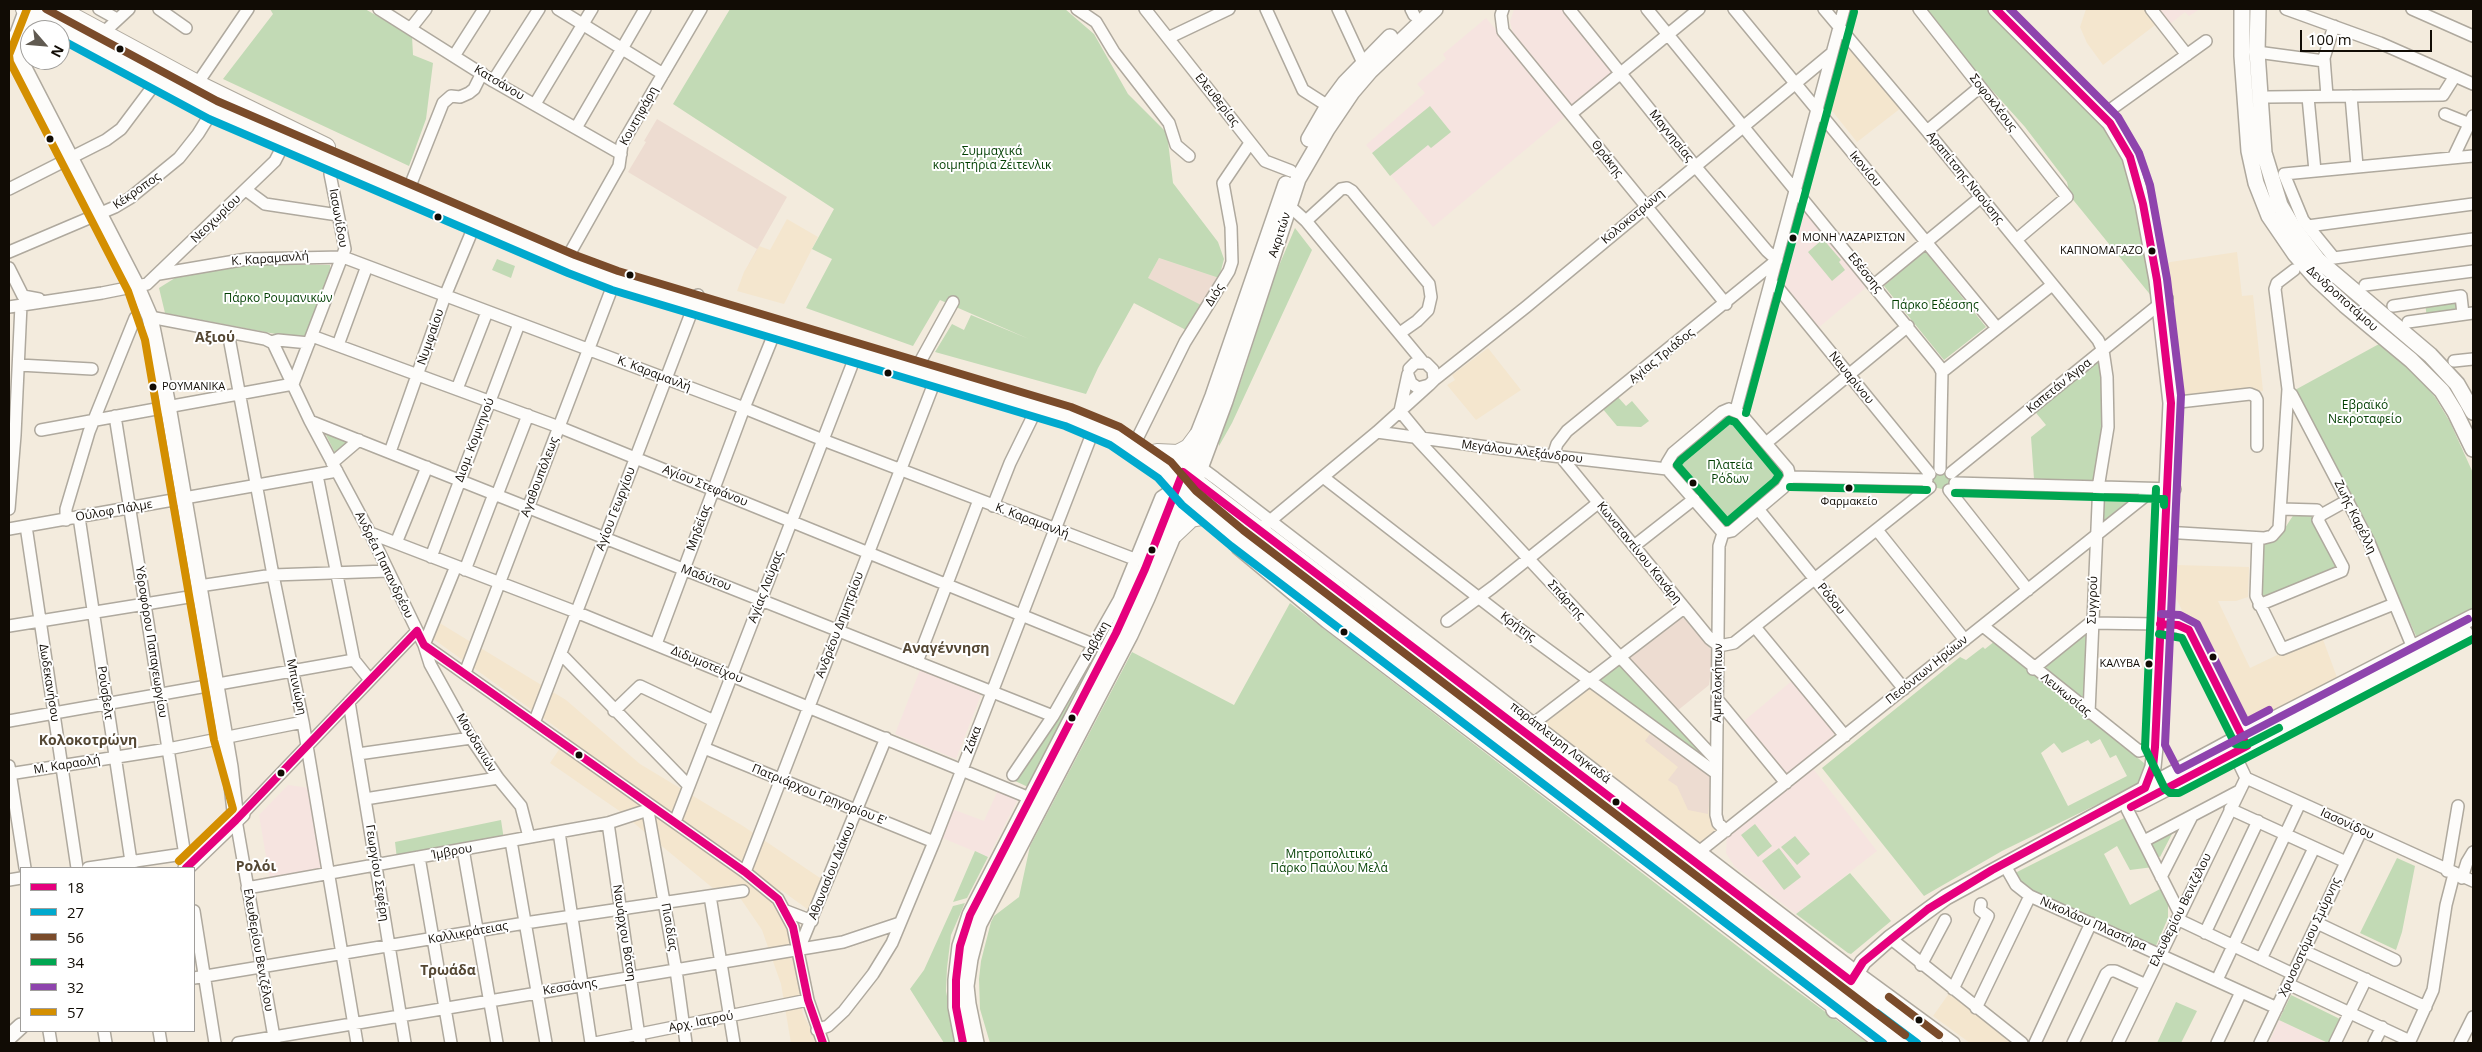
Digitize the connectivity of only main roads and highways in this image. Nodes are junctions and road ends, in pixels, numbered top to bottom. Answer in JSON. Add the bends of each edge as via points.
{"nodes":[{"id":1,"x":58,"y":9,"type":"edge"},
{"id":2,"x":1435,"y":9,"type":"edge"},
{"id":3,"x":2001,"y":9,"type":"edge"},
{"id":4,"x":2242,"y":9,"type":"edge"},
{"id":5,"x":2258,"y":9,"type":"edge"},
{"id":6,"x":31,"y":10,"type":"edge"},
{"id":7,"x":1415,"y":11,"type":"edge"},
{"id":8,"x":14,"y":48,"type":"edge"},
{"id":9,"x":288,"y":135,"type":"junction"},
{"id":10,"x":1296,"y":173,"type":"junction"},
{"id":11,"x":1283,"y":207,"type":"junction"},
{"id":12,"x":696,"y":299,"type":"junction"},
{"id":13,"x":2164,"y":301,"type":"junction"},
{"id":14,"x":2472,"y":408,"type":"edge"},
{"id":15,"x":1198,"y":436,"type":"junction"},
{"id":16,"x":2473,"y":449,"type":"edge"},
{"id":17,"x":1157,"y":453,"type":"junction"},
{"id":18,"x":1189,"y":481,"type":"junction"},
{"id":19,"x":2165,"y":489,"type":"junction"},
{"id":20,"x":1208,"y":515,"type":"junction"},
{"id":21,"x":1174,"y":534,"type":"junction"},
{"id":22,"x":2473,"y":617,"type":"edge"},
{"id":23,"x":2160,"y":624,"type":"junction"},
{"id":24,"x":2473,"y":628,"type":"edge"},
{"id":25,"x":2238,"y":744,"type":"junction"},
{"id":26,"x":2154,"y":747,"type":"junction"},
{"id":27,"x":2172,"y":779,"type":"junction"},
{"id":28,"x":2145,"y":788,"type":"junction"},
{"id":29,"x":1036,"y":800,"type":"junction"},
{"id":30,"x":240,"y":816,"type":"joint"},
{"id":31,"x":186,"y":865,"type":"edge"},
{"id":32,"x":2006,"y":868,"type":"junction"},
{"id":33,"x":1857,"y":979,"type":"junction"},
{"id":34,"x":1841,"y":1007,"type":"junction"},
{"id":35,"x":20,"y":1027,"type":"edge"},
{"id":36,"x":9,"y":1037,"type":"edge"},
{"id":37,"x":963,"y":1043,"type":"edge"},
{"id":38,"x":976,"y":1043,"type":"edge"},
{"id":39,"x":1899,"y":1043,"type":"edge"},
{"id":40,"x":1933,"y":1043,"type":"edge"}],
"edges":[{"from":1,"to":9,"type":"highway"},
{"from":2,"to":10,"type":"main road","name":"Ακριτών","via":[[1352,92]]},
{"from":3,"to":13,"type":"main road","via":[[2106,112],[2134,144],[2142,164]]},
{"from":4,"to":16,"type":"main road","name":"Δενδροποτάμου","via":[[2249,151],[2256,183],[2269,216],[2313,276],[2435,383],[2451,404]]},
{"from":5,"to":14,"type":"main road","name":"Δενδροποτάμου","via":[[2257,52],[2264,153],[2274,190],[2287,218],[2318,260],[2430,355]]},
{"from":6,"to":8,"type":"main road","name":"Ελευθερίου Βενιζέλου"},
{"from":6,"to":9,"type":"highway","via":[[213,110]]},
{"from":7,"to":10,"type":"main road","name":"Ακριτών","via":[[1363,63],[1328,106]]},
{"from":8,"to":30,"type":"main road","name":"Ελευθερίου Βενιζέλου","via":[[137,287],[142,318],[168,406]]},
{"from":9,"to":12,"type":"highway","via":[[570,252]]},
{"from":9,"to":12,"type":"highway","via":[[335,163],[475,224],[615,280]]},
{"from":10,"to":11,"type":"main road","name":"Ακριτών"},
{"from":11,"to":15,"type":"main road","name":"Ακριτών"},
{"from":11,"to":18,"type":"main road","name":"Ακριτών"},
{"from":12,"to":17,"type":"highway","via":[[1089,414]]},
{"from":12,"to":18,"type":"highway","via":[[776,329],[1096,426],[1164,470]]},
{"from":13,"to":19,"type":"main road","via":[[2171,403]]},
{"from":13,"to":19,"type":"main road","via":[[2178,372],[2179,402]]},
{"from":15,"to":17,"type":"highway","via":[[1189,448],[1178,454]]},
{"from":15,"to":18,"type":"main road","name":"Ακριτών"},
{"from":17,"to":18,"type":"highway"},
{"from":18,"to":20,"type":"highway"},
{"from":18,"to":21,"type":"main road","name":"Δαβάκη"},
{"from":18,"to":29,"type":"main road","name":"Δαβάκη"},
{"from":18,"to":33,"type":"highway","via":[[1264,525]]},
{"from":19,"to":23,"type":"main road","via":[[2168,602]]},
{"from":20,"to":21,"type":"highway","via":[[1191,518]]},
{"from":20,"to":34,"type":"highway"},
{"from":21,"to":29,"type":"main road","name":"Δαβάκη","via":[[1130,635]]},
{"from":22,"to":25,"type":"main road"},
{"from":23,"to":25,"type":"main road","via":[[2178,625],[2189,630]]},
{"from":23,"to":26,"type":"main road"},
{"from":24,"to":25,"type":"main road"},
{"from":25,"to":27,"type":"main road"},
{"from":26,"to":27,"type":"main road"},
{"from":26,"to":28,"type":"main road","via":[[2151,774]]},
{"from":27,"to":28,"type":"main road"},
{"from":27,"to":32,"type":"main road","via":[[2127,809]]},
{"from":28,"to":32,"type":"main road"},
{"from":29,"to":37,"type":"main road","name":"Δαβάκη","via":[[979,895],[960,946],[955,993]]},
{"from":29,"to":38,"type":"main road","name":"Δαβάκη","via":[[973,943],[967,996]]},
{"from":30,"to":31,"type":"main road","name":"Ανδρέα Παπανδρέου"},
{"from":32,"to":33,"type":"main road","via":[[1863,962]]},
{"from":33,"to":34,"type":"main road"},
{"from":33,"to":40,"type":"highway"},
{"from":34,"to":39,"type":"highway"},
{"from":35,"to":36,"type":"main road"}]}
